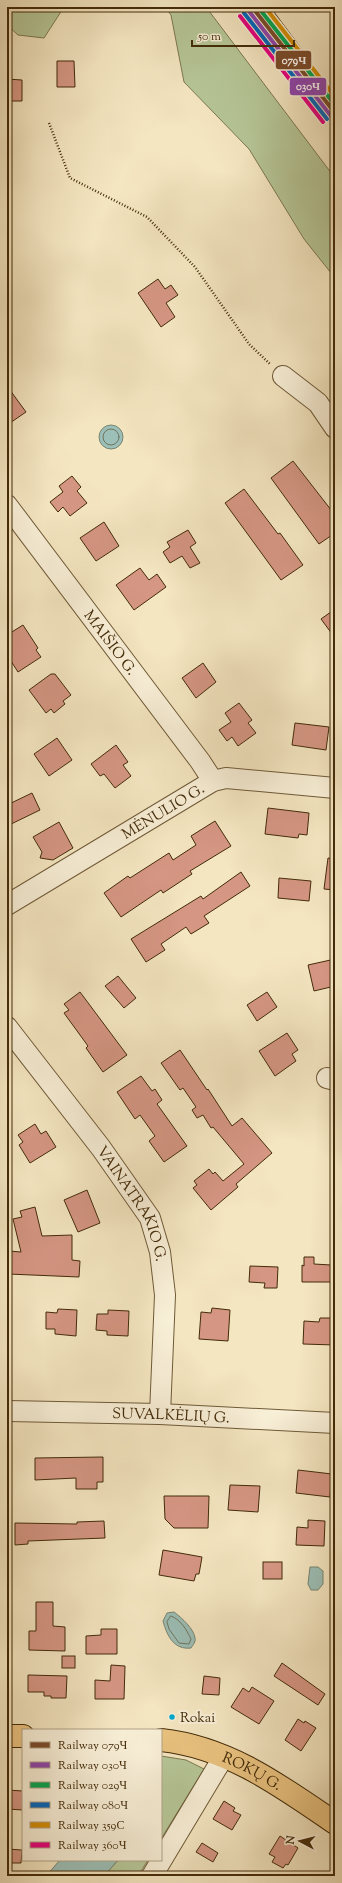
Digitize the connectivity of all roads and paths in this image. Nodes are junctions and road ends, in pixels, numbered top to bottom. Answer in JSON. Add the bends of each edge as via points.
{"nodes":[{"id":1,"x":49,"y":123,"type":"dead end"},
{"id":2,"x":283,"y":376,"type":"joint"},
{"id":3,"x":335,"y":428,"type":"edge"},
{"id":4,"x":7,"y":505,"type":"edge"},
{"id":5,"x":213,"y":781,"type":"junction"},
{"id":6,"x":335,"y":788,"type":"edge"},
{"id":7,"x":7,"y":905,"type":"edge"},
{"id":8,"x":7,"y":1027,"type":"edge"},
{"id":9,"x":7,"y":1411,"type":"edge"},
{"id":10,"x":160,"y":1414,"type":"junction"},
{"id":11,"x":335,"y":1423,"type":"edge"},
{"id":12,"x":7,"y":1736,"type":"edge"},
{"id":13,"x":22,"y":1736,"type":"edge"},
{"id":14,"x":162,"y":1740,"type":"edge"},
{"id":15,"x":224,"y":1756,"type":"junction"},
{"id":16,"x":335,"y":1823,"type":"edge"},
{"id":17,"x":162,"y":1859,"type":"edge"},
{"id":18,"x":161,"y":1861,"type":"edge"},
{"id":19,"x":152,"y":1876,"type":"edge"}],
"edges":[{"from":1,"to":2,"type":"path","via":[[70,178],[148,217],[195,267],[249,344]]},
{"from":2,"to":3,"type":"street","via":[[318,402]]},
{"from":4,"to":5,"type":"street","name":"MAIŠIO G."},
{"from":5,"to":6,"type":"street","name":"MĖNULIO G.","via":[[226,778]]},
{"from":5,"to":7,"type":"street","name":"MĖNULIO G."},
{"from":8,"to":10,"type":"street","name":"VAINATRAKIO G.","via":[[101,1148],[150,1218],[160,1252],[165,1295]]},
{"from":9,"to":10,"type":"street","name":"SUVALKĖLIŲ G."},
{"from":10,"to":11,"type":"street","name":"SUVALKĖLIŲ G."},
{"from":12,"to":13,"type":"main road"},
{"from":14,"to":15,"type":"main road","name":"ROKŲ G.","via":[[199,1747]]},
{"from":15,"to":16,"type":"main road","name":"ROKŲ G.","via":[[258,1772]]},
{"from":15,"to":17,"type":"street"},
{"from":18,"to":19,"type":"street"}]}
